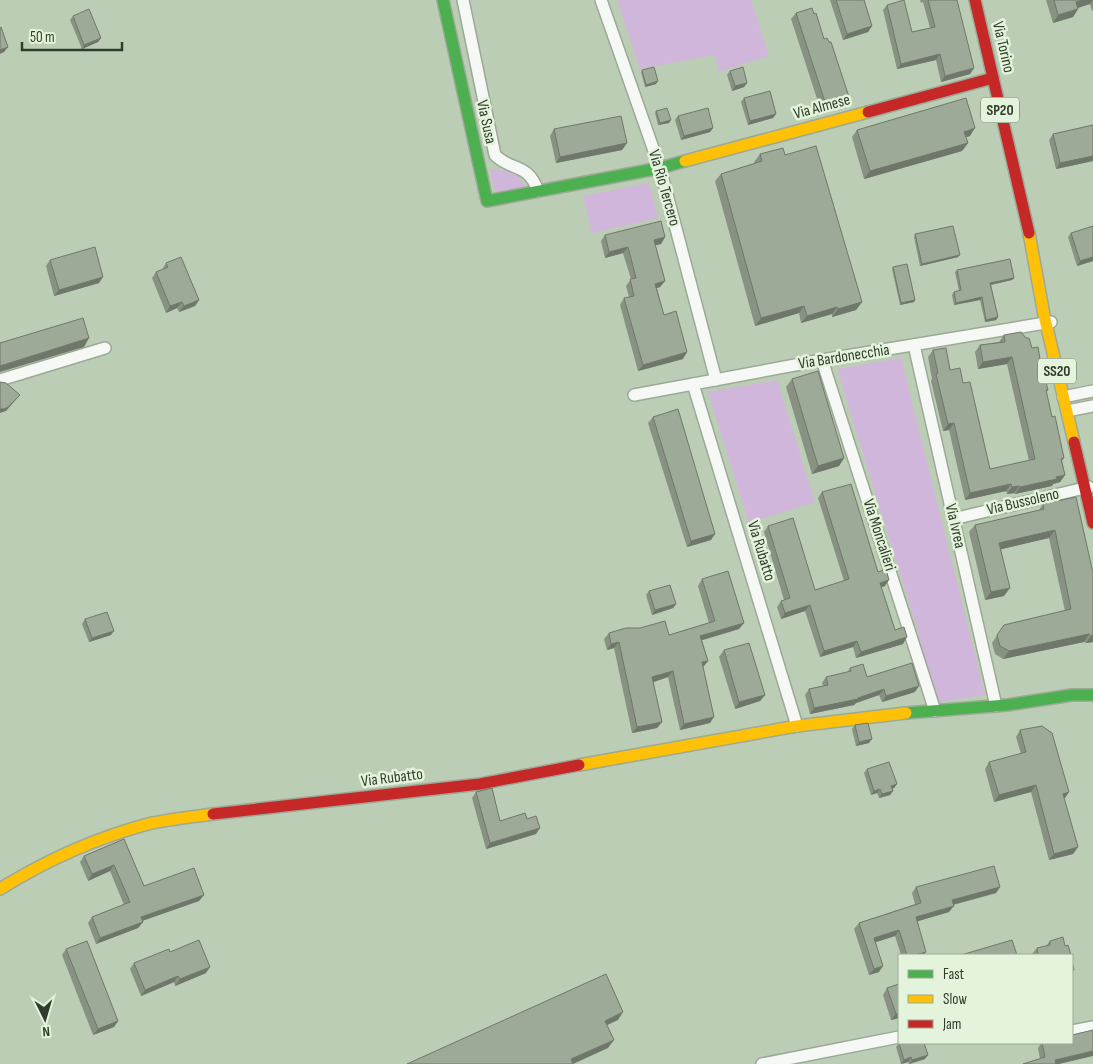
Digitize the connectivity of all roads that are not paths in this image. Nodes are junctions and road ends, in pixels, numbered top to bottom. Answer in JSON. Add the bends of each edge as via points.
{"nodes":[{"id":1,"x":443,"y":0,"type":"edge"},
{"id":2,"x":462,"y":0,"type":"edge"},
{"id":3,"x":601,"y":0,"type":"edge"},
{"id":4,"x":975,"y":0,"type":"edge"},
{"id":5,"x":993,"y":78,"type":"junction"},
{"id":6,"x":660,"y":168,"type":"junction"},
{"id":7,"x":538,"y":191,"type":"junction"},
{"id":8,"x":1026,"y":219,"type":"joint"},
{"id":9,"x":1050,"y":322,"type":"junction"},
{"id":10,"x":914,"y":345,"type":"junction"},
{"id":11,"x":104,"y":348,"type":"dead end"},
{"id":12,"x":822,"y":360,"type":"junction"},
{"id":13,"x":0,"y":380,"type":"edge"},
{"id":14,"x":716,"y":380,"type":"junction"},
{"id":15,"x":693,"y":384,"type":"junction"},
{"id":16,"x":1093,"y":391,"type":"edge"},
{"id":17,"x":634,"y":395,"type":"dead end"},
{"id":18,"x":1068,"y":396,"type":"junction"},
{"id":19,"x":1093,"y":406,"type":"edge"},
{"id":20,"x":1071,"y":410,"type":"junction"},
{"id":21,"x":1089,"y":487,"type":"edge"},
{"id":22,"x":953,"y":519,"type":"junction"},
{"id":23,"x":1093,"y":523,"type":"edge"},
{"id":24,"x":1093,"y":685,"type":"edge"},
{"id":25,"x":1072,"y":695,"type":"junction"},
{"id":26,"x":1093,"y":695,"type":"edge"},
{"id":27,"x":996,"y":706,"type":"junction"},
{"id":28,"x":935,"y":711,"type":"junction"},
{"id":29,"x":797,"y":726,"type":"junction"},
{"id":30,"x":0,"y":889,"type":"edge"},
{"id":31,"x":1093,"y":1027,"type":"edge"},
{"id":32,"x":1073,"y":1031,"type":"edge"},
{"id":33,"x":898,"y":1037,"type":"edge"},
{"id":34,"x":762,"y":1064,"type":"edge"}],
"edges":[{"from":1,"to":7,"type":"street","name":"Via Susa","via":[[487,201]]},
{"from":2,"to":7,"type":"street","name":"Via Susa","via":[[495,155],[525,171]]},
{"from":3,"to":6,"type":"street","name":"Via Rio Tercero"},
{"from":4,"to":5,"type":"street","name":"Via Torino","number":"SP20"},
{"from":5,"to":6,"type":"street","name":"Via Almese"},
{"from":5,"to":8,"type":"street","name":"Via Torino","number":"SP20"},
{"from":6,"to":7,"type":"street","name":"Via Susa"},
{"from":6,"to":14,"type":"street","name":"Via Rio Tercero"},
{"from":8,"to":9,"type":"street","number":"SS20"},
{"from":9,"to":10,"type":"street","name":"Via Bardonecchia"},
{"from":9,"to":18,"type":"street","number":"SS20"},
{"from":10,"to":12,"type":"street","name":"Via Bardonecchia"},
{"from":10,"to":22,"type":"street","name":"Via Ivrea"},
{"from":11,"to":13,"type":"street"},
{"from":12,"to":14,"type":"street","name":"Via Bardonecchia"},
{"from":12,"to":28,"type":"street","name":"Via Moncalieri"},
{"from":14,"to":15,"type":"street","name":"Via Bardonecchia"},
{"from":15,"to":17,"type":"street","name":"Via Bardonecchia"},
{"from":15,"to":29,"type":"street","name":"Via Rubatto"},
{"from":16,"to":18,"type":"street"},
{"from":18,"to":20,"type":"street","number":"SS20"},
{"from":19,"to":20,"type":"street"},
{"from":20,"to":21,"type":"street","number":"SS20"},
{"from":21,"to":22,"type":"street","name":"Via Bussoleno"},
{"from":21,"to":23,"type":"street","number":"SS20"},
{"from":22,"to":27,"type":"street","name":"Via Ivrea"},
{"from":24,"to":25,"type":"street"},
{"from":25,"to":26,"type":"street"},
{"from":25,"to":27,"type":"street","name":"Via Rubatto"},
{"from":27,"to":28,"type":"street","name":"Via Rubatto"},
{"from":28,"to":29,"type":"street","name":"Via Rubatto"},
{"from":29,"to":30,"type":"street","name":"Via Rubatto","via":[[480,784],[149,824],[108,837],[33,870]]},
{"from":31,"to":32,"type":"street"},
{"from":33,"to":34,"type":"street"}]}
